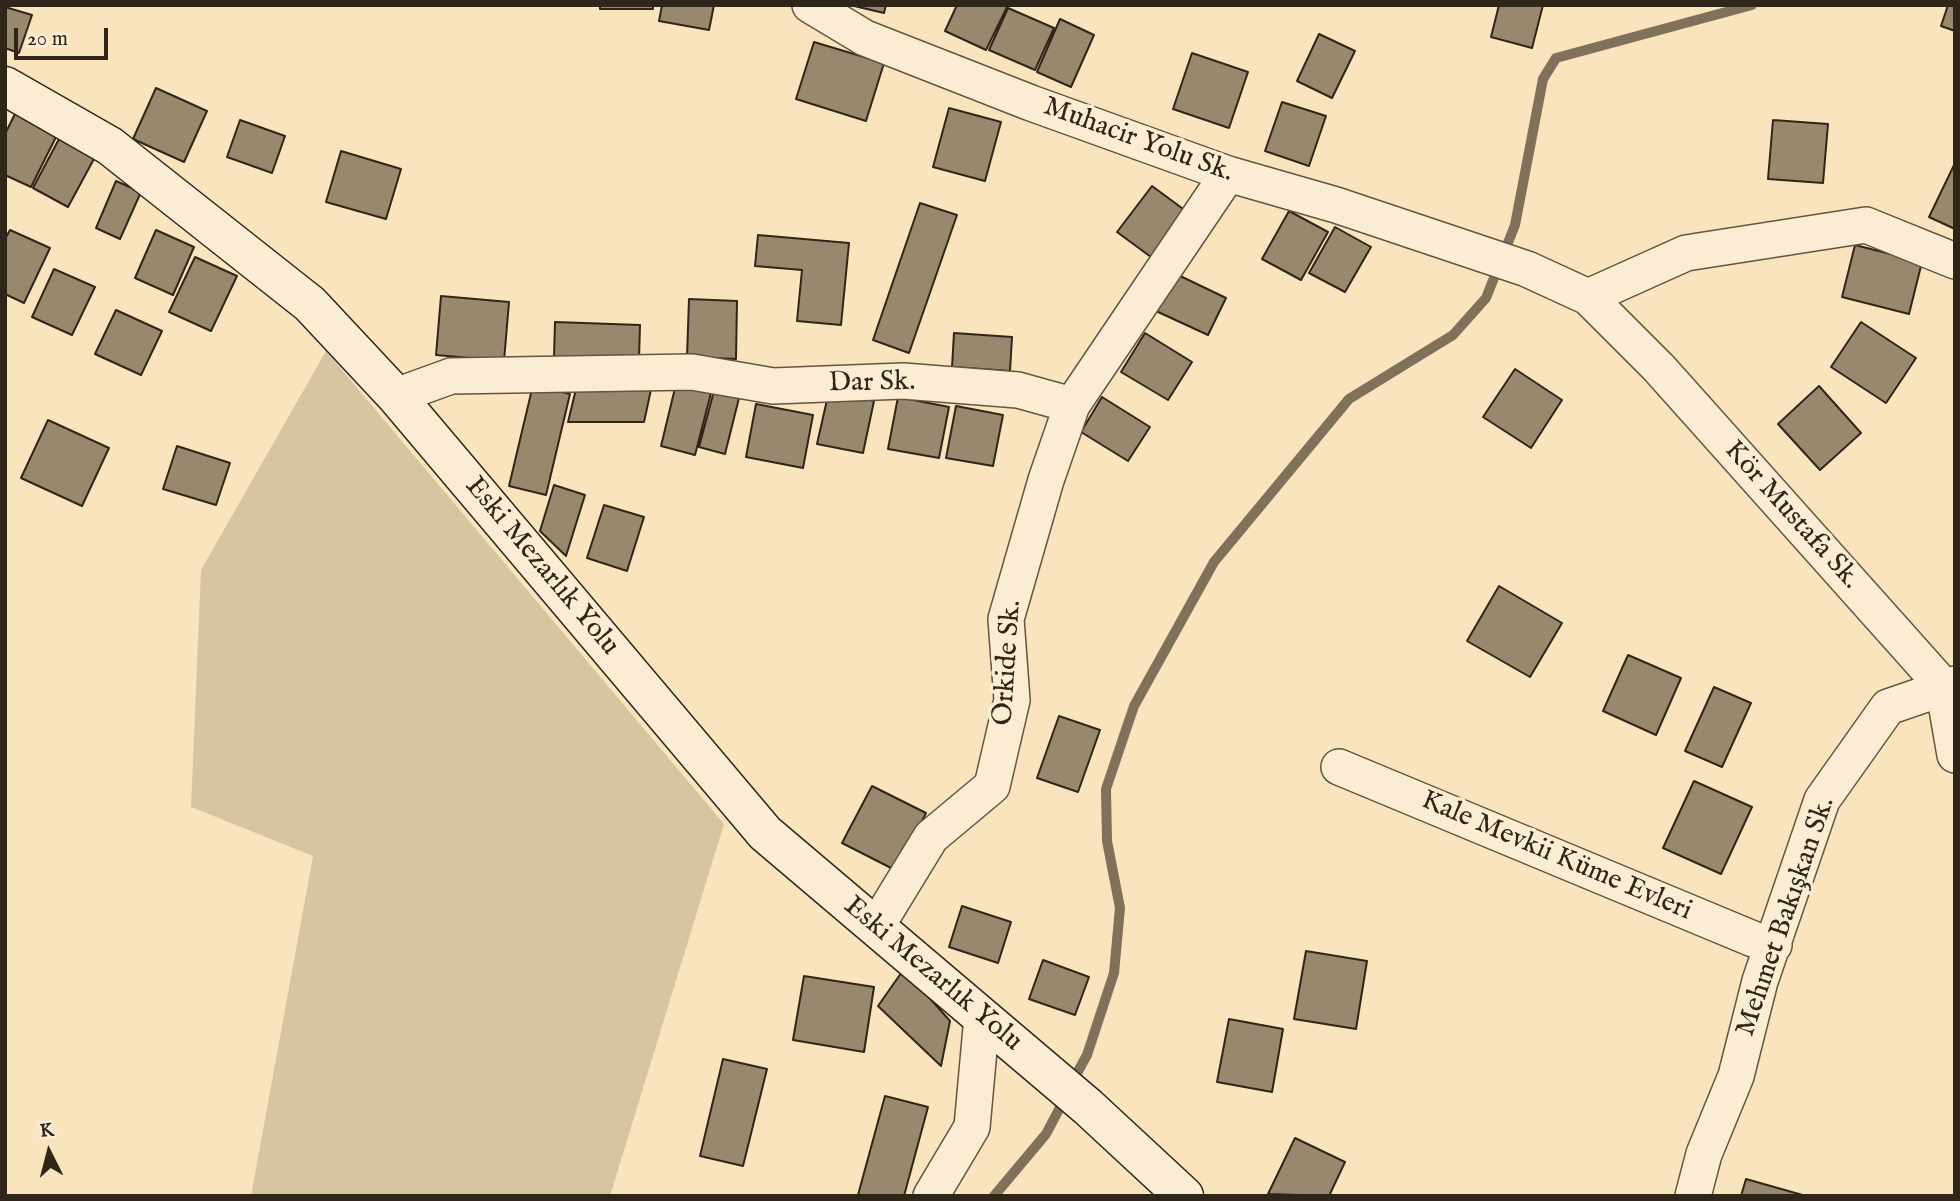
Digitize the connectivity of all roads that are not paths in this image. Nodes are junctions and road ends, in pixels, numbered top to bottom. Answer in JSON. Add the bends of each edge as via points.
{"nodes":[{"id":1,"x":810,"y":5,"type":"edge"},
{"id":2,"x":5,"y":86,"type":"edge"},
{"id":3,"x":1228,"y":174,"type":"junction"},
{"id":4,"x":1955,"y":261,"type":"edge"},
{"id":5,"x":1527,"y":269,"type":"joint"},
{"id":6,"x":1588,"y":297,"type":"junction"},
{"id":7,"x":396,"y":396,"type":"junction"},
{"id":8,"x":1072,"y":405,"type":"junction"},
{"id":9,"x":1949,"y":685,"type":"edge"},
{"id":10,"x":1955,"y":755,"type":"edge"},
{"id":11,"x":1339,"y":766,"type":"dead end"},
{"id":12,"x":876,"y":926,"type":"junction"},
{"id":13,"x":1774,"y":944,"type":"junction"},
{"id":14,"x":982,"y":1017,"type":"junction"},
{"id":15,"x":931,"y":1196,"type":"edge"},
{"id":16,"x":1184,"y":1196,"type":"edge"},
{"id":17,"x":1693,"y":1196,"type":"edge"}],
"edges":[{"from":1,"to":3,"type":"street","name":"Muhacir Yolu Sk.","via":[[865,38]]},
{"from":2,"to":7,"type":"street","name":"Eski Mezarlık Yolu","via":[[110,146],[310,304]]},
{"from":3,"to":5,"type":"street","name":"Muhacir Yolu Sk."},
{"from":3,"to":8,"type":"street"},
{"from":4,"to":6,"type":"street","via":[[1866,225],[1686,253]]},
{"from":5,"to":6,"type":"street","name":"Kör Mustafa Sk."},
{"from":6,"to":9,"type":"street","name":"Kör Mustafa Sk.","via":[[1659,368]]},
{"from":7,"to":8,"type":"street","name":"Dar Sk.","via":[[451,376],[692,372],[773,386],[903,381],[1018,390]]},
{"from":7,"to":12,"type":"street","name":"Eski Mezarlık Yolu","via":[[765,833]]},
{"from":8,"to":12,"type":"street","name":"Orkide Sk.","via":[[1045,480],[1006,619],[1012,700],[992,786],[931,837]]},
{"from":9,"to":10,"type":"street"},
{"from":9,"to":13,"type":"street","name":"Mehmet Bakışkan Sk.","via":[[1888,707],[1822,800]]},
{"from":11,"to":13,"type":"street","name":"Kale Mevkii Küme Evleri"},
{"from":12,"to":14,"type":"street","name":"Eski Mezarlık Yolu"},
{"from":13,"to":17,"type":"street","name":"Mehmet Bakışkan Sk.","via":[[1737,1076],[1704,1154]]},
{"from":14,"to":15,"type":"street","via":[[972,1127]]},
{"from":14,"to":16,"type":"street","name":"Eski Mezarlık Yolu"}]}
